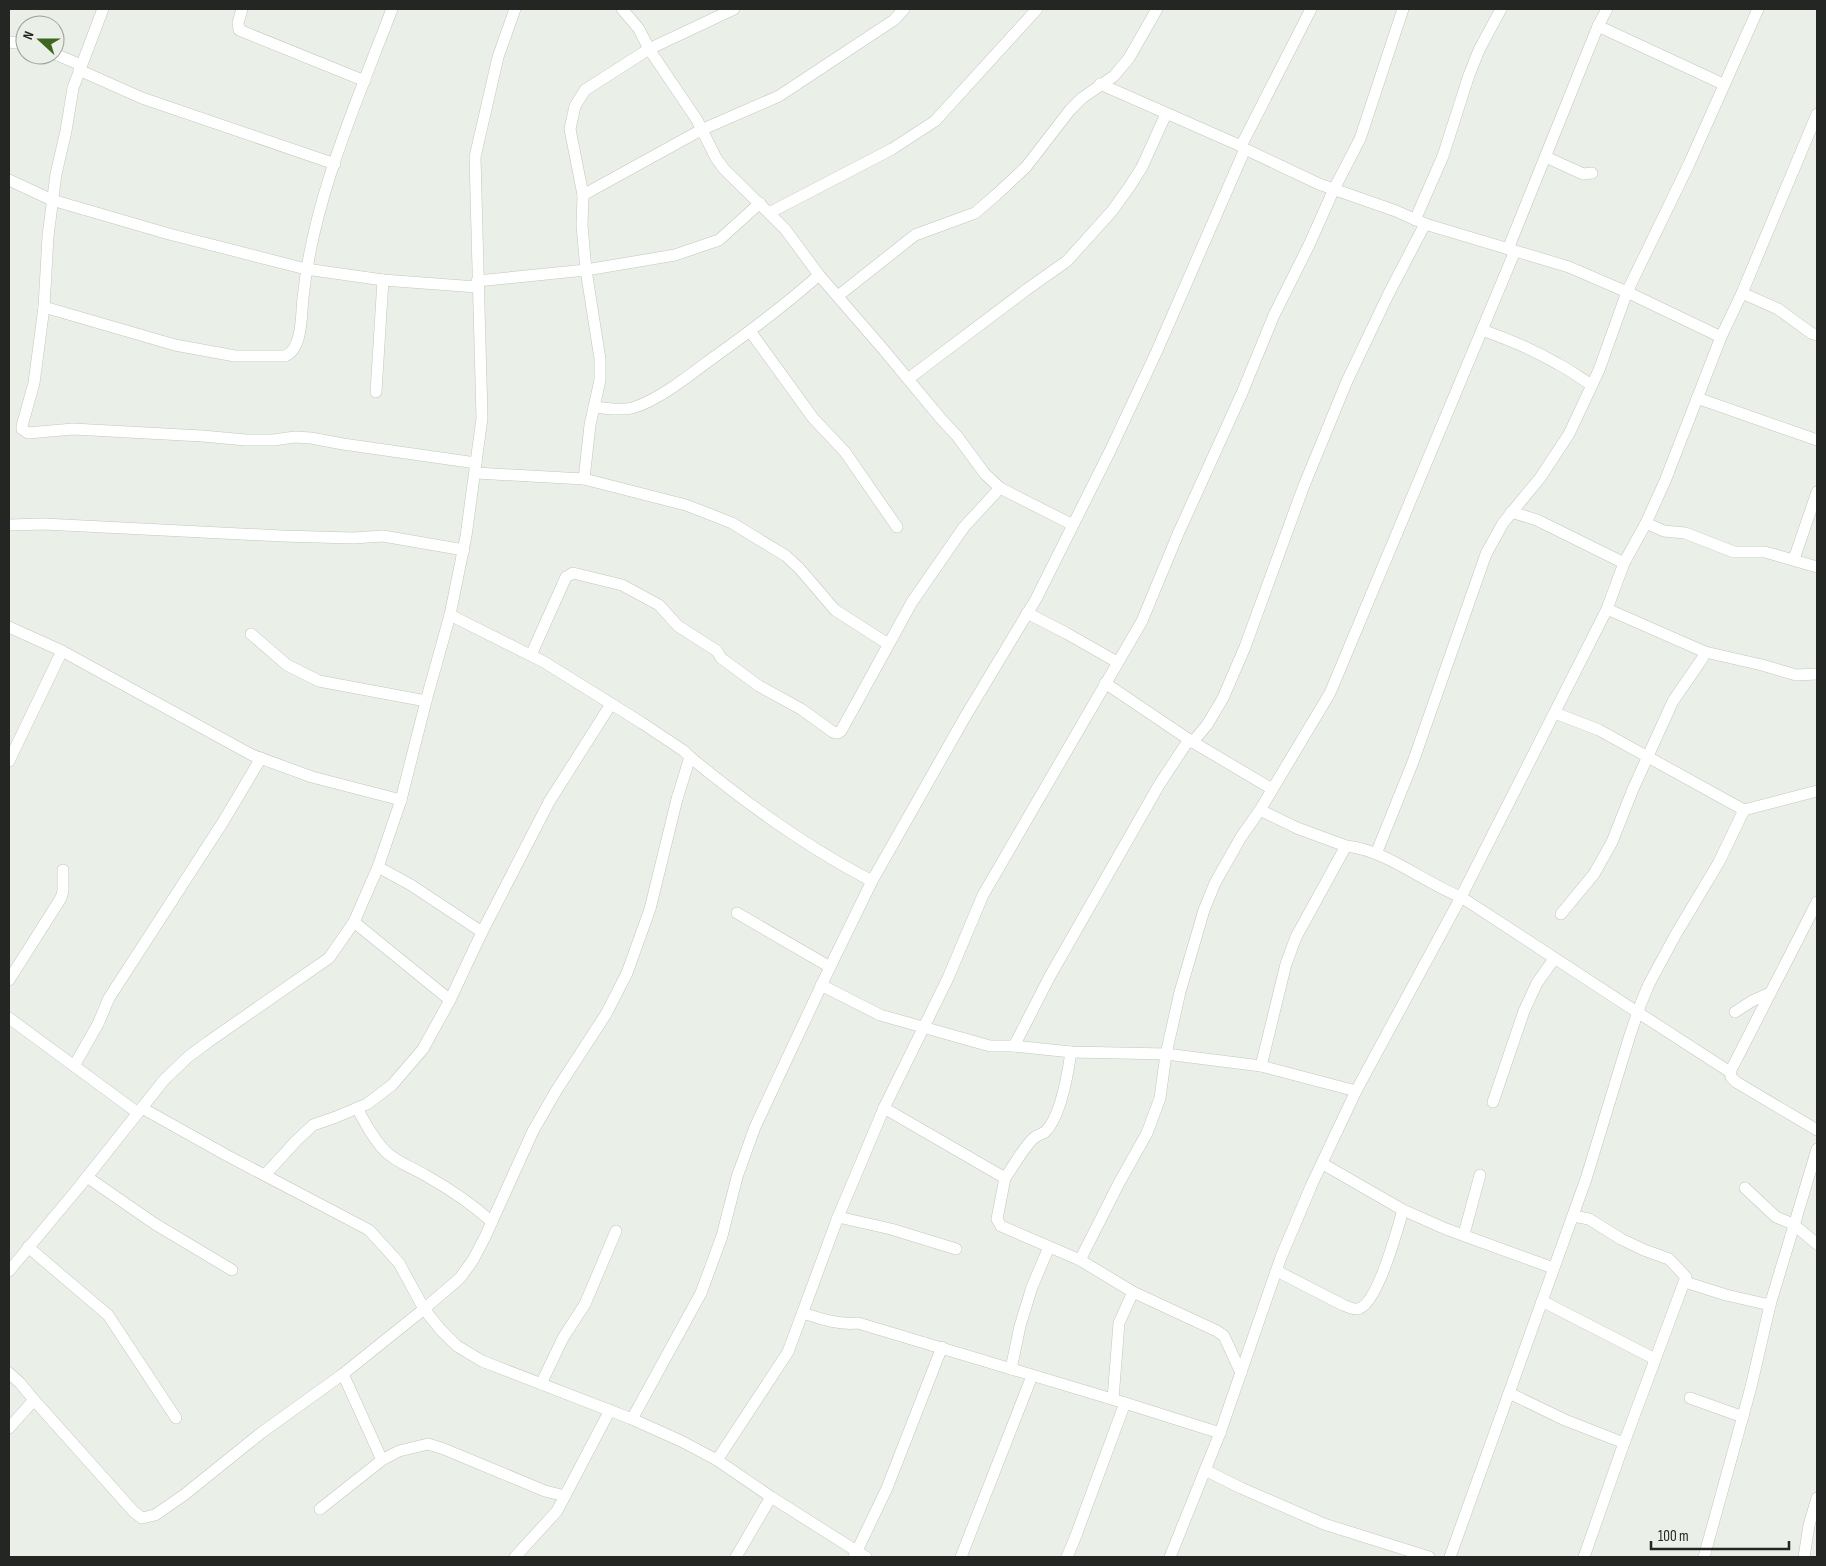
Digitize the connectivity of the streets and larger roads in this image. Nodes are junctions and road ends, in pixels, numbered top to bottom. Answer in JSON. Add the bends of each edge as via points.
{"nodes":[{"id":1,"x":103,"y":9,"type":"edge"},
{"id":2,"x":242,"y":9,"type":"edge"},
{"id":3,"x":392,"y":9,"type":"edge"},
{"id":4,"x":515,"y":9,"type":"edge"},
{"id":5,"x":734,"y":9,"type":"edge"},
{"id":6,"x":904,"y":9,"type":"edge"},
{"id":7,"x":1036,"y":9,"type":"edge"},
{"id":8,"x":1157,"y":9,"type":"edge"},
{"id":9,"x":1311,"y":9,"type":"edge"},
{"id":10,"x":1403,"y":9,"type":"edge"},
{"id":11,"x":1501,"y":9,"type":"edge"},
{"id":12,"x":1607,"y":9,"type":"edge"},
{"id":13,"x":625,"y":10,"type":"edge"},
{"id":14,"x":1753,"y":11,"type":"edge"},
{"id":15,"x":1598,"y":26,"type":"junction"},
{"id":16,"x":649,"y":49,"type":"junction"},
{"id":17,"x":65,"y":60,"type":"edge"},
{"id":18,"x":80,"y":68,"type":"junction"},
{"id":19,"x":365,"y":80,"type":"junction"},
{"id":20,"x":1100,"y":84,"type":"junction"},
{"id":21,"x":1723,"y":84,"type":"junction"},
{"id":22,"x":1166,"y":114,"type":"junction"},
{"id":23,"x":1817,"y":114,"type":"edge"},
{"id":24,"x":702,"y":130,"type":"junction"},
{"id":25,"x":1243,"y":148,"type":"junction"},
{"id":26,"x":1546,"y":157,"type":"junction"},
{"id":27,"x":335,"y":164,"type":"junction"},
{"id":28,"x":1592,"y":172,"type":"dead end"},
{"id":29,"x":9,"y":180,"type":"edge"},
{"id":30,"x":1334,"y":189,"type":"junction"},
{"id":31,"x":584,"y":195,"type":"junction"},
{"id":32,"x":52,"y":200,"type":"junction"},
{"id":33,"x":760,"y":203,"type":"junction"},
{"id":34,"x":769,"y":213,"type":"junction"},
{"id":35,"x":1420,"y":222,"type":"junction"},
{"id":36,"x":1512,"y":250,"type":"junction"},
{"id":37,"x":306,"y":270,"type":"junction"},
{"id":38,"x":586,"y":270,"type":"junction"},
{"id":39,"x":819,"y":275,"type":"junction"},
{"id":40,"x":382,"y":280,"type":"junction"},
{"id":41,"x":477,"y":284,"type":"junction"},
{"id":42,"x":1627,"y":292,"type":"junction"},
{"id":43,"x":1742,"y":293,"type":"junction"},
{"id":44,"x":838,"y":296,"type":"junction"},
{"id":45,"x":44,"y":307,"type":"junction"},
{"id":46,"x":1482,"y":330,"type":"junction"},
{"id":47,"x":750,"y":331,"type":"junction"},
{"id":48,"x":1817,"y":336,"type":"edge"},
{"id":49,"x":1721,"y":337,"type":"junction"},
{"id":50,"x":908,"y":379,"type":"junction"},
{"id":51,"x":1592,"y":385,"type":"junction"},
{"id":52,"x":376,"y":392,"type":"dead end"},
{"id":53,"x":1697,"y":398,"type":"junction"},
{"id":54,"x":594,"y":408,"type":"junction"},
{"id":55,"x":1817,"y":440,"type":"edge"},
{"id":56,"x":476,"y":468,"type":"junction"},
{"id":57,"x":584,"y":479,"type":"junction"},
{"id":58,"x":1000,"y":488,"type":"junction"},
{"id":59,"x":1817,"y":492,"type":"edge"},
{"id":60,"x":1511,"y":512,"type":"junction"},
{"id":61,"x":1646,"y":523,"type":"junction"},
{"id":62,"x":9,"y":525,"type":"edge"},
{"id":63,"x":1073,"y":525,"type":"junction"},
{"id":64,"x":897,"y":527,"type":"dead end"},
{"id":65,"x":464,"y":550,"type":"junction"},
{"id":66,"x":1794,"y":559,"type":"junction"},
{"id":67,"x":1624,"y":562,"type":"junction"},
{"id":68,"x":1817,"y":566,"type":"edge"},
{"id":69,"x":1607,"y":609,"type":"junction"},
{"id":70,"x":1028,"y":613,"type":"junction"},
{"id":71,"x":450,"y":614,"type":"junction"},
{"id":72,"x":9,"y":627,"type":"edge"},
{"id":73,"x":251,"y":634,"type":"dead end"},
{"id":74,"x":888,"y":644,"type":"junction"},
{"id":75,"x":62,"y":650,"type":"junction"},
{"id":76,"x":1705,"y":652,"type":"junction"},
{"id":77,"x":531,"y":655,"type":"junction"},
{"id":78,"x":1118,"y":662,"type":"junction"},
{"id":79,"x":1817,"y":674,"type":"edge"},
{"id":80,"x":1105,"y":684,"type":"junction"},
{"id":81,"x":426,"y":701,"type":"junction"},
{"id":82,"x":611,"y":704,"type":"junction"},
{"id":83,"x":1555,"y":713,"type":"junction"},
{"id":84,"x":1191,"y":741,"type":"junction"},
{"id":85,"x":690,"y":757,"type":"junction"},
{"id":86,"x":1647,"y":757,"type":"junction"},
{"id":87,"x":261,"y":758,"type":"junction"},
{"id":88,"x":9,"y":760,"type":"edge"},
{"id":89,"x":1272,"y":789,"type":"junction"},
{"id":90,"x":1817,"y":791,"type":"edge"},
{"id":91,"x":401,"y":800,"type":"junction"},
{"id":92,"x":1260,"y":810,"type":"junction"},
{"id":93,"x":1744,"y":810,"type":"junction"},
{"id":94,"x":1346,"y":846,"type":"junction"},
{"id":95,"x":1376,"y":854,"type":"junction"},
{"id":96,"x":378,"y":866,"type":"junction"},
{"id":97,"x":63,"y":870,"type":"dead end"},
{"id":98,"x":872,"y":881,"type":"junction"},
{"id":99,"x":1461,"y":897,"type":"junction"},
{"id":100,"x":1817,"y":902,"type":"edge"},
{"id":101,"x":736,"y":913,"type":"dead end"},
{"id":102,"x":1561,"y":914,"type":"dead end"},
{"id":103,"x":354,"y":922,"type":"junction"},
{"id":104,"x":482,"y":932,"type":"junction"},
{"id":105,"x":1554,"y":959,"type":"junction"},
{"id":106,"x":830,"y":968,"type":"junction"},
{"id":107,"x":9,"y":980,"type":"edge"},
{"id":108,"x":821,"y":985,"type":"junction"},
{"id":109,"x":1770,"y":993,"type":"junction"},
{"id":110,"x":450,"y":1000,"type":"junction"},
{"id":111,"x":1639,"y":1012,"type":"junction"},
{"id":112,"x":1735,"y":1012,"type":"dead end"},
{"id":113,"x":9,"y":1018,"type":"edge"},
{"id":114,"x":925,"y":1028,"type":"junction"},
{"id":115,"x":1014,"y":1046,"type":"junction"},
{"id":116,"x":1071,"y":1052,"type":"junction"},
{"id":117,"x":1166,"y":1054,"type":"junction"},
{"id":118,"x":74,"y":1066,"type":"junction"},
{"id":119,"x":1261,"y":1066,"type":"junction"},
{"id":120,"x":1730,"y":1072,"type":"junction"},
{"id":121,"x":1356,"y":1091,"type":"junction"},
{"id":122,"x":1493,"y":1102,"type":"dead end"},
{"id":123,"x":357,"y":1108,"type":"junction"},
{"id":124,"x":884,"y":1108,"type":"junction"},
{"id":125,"x":140,"y":1111,"type":"junction"},
{"id":126,"x":1816,"y":1127,"type":"edge"},
{"id":127,"x":1817,"y":1149,"type":"edge"},
{"id":128,"x":1323,"y":1164,"type":"junction"},
{"id":129,"x":1480,"y":1174,"type":"dead end"},
{"id":130,"x":265,"y":1175,"type":"junction"},
{"id":131,"x":87,"y":1177,"type":"junction"},
{"id":132,"x":1005,"y":1178,"type":"junction"},
{"id":133,"x":1744,"y":1188,"type":"dead end"},
{"id":134,"x":1403,"y":1210,"type":"junction"},
{"id":135,"x":1573,"y":1216,"type":"junction"},
{"id":136,"x":838,"y":1217,"type":"junction"},
{"id":137,"x":492,"y":1222,"type":"junction"},
{"id":138,"x":1794,"y":1224,"type":"junction"},
{"id":139,"x":616,"y":1231,"type":"dead end"},
{"id":140,"x":1464,"y":1234,"type":"junction"},
{"id":141,"x":1817,"y":1244,"type":"edge"},
{"id":142,"x":28,"y":1247,"type":"junction"},
{"id":143,"x":1049,"y":1247,"type":"junction"},
{"id":144,"x":956,"y":1249,"type":"dead end"},
{"id":145,"x":1080,"y":1260,"type":"junction"},
{"id":146,"x":1553,"y":1268,"type":"junction"},
{"id":147,"x":232,"y":1270,"type":"dead end"},
{"id":148,"x":9,"y":1271,"type":"edge"},
{"id":149,"x":1277,"y":1271,"type":"junction"},
{"id":150,"x":1685,"y":1282,"type":"junction"},
{"id":151,"x":1133,"y":1292,"type":"junction"},
{"id":152,"x":1542,"y":1301,"type":"junction"},
{"id":153,"x":1770,"y":1306,"type":"junction"},
{"id":154,"x":424,"y":1309,"type":"junction"},
{"id":155,"x":803,"y":1313,"type":"junction"},
{"id":156,"x":942,"y":1347,"type":"junction"},
{"id":157,"x":1655,"y":1359,"type":"junction"},
{"id":158,"x":1010,"y":1369,"type":"junction"},
{"id":159,"x":1241,"y":1373,"type":"junction"},
{"id":160,"x":9,"y":1374,"type":"edge"},
{"id":161,"x":343,"y":1374,"type":"junction"},
{"id":162,"x":1032,"y":1376,"type":"junction"},
{"id":163,"x":542,"y":1384,"type":"junction"},
{"id":164,"x":1509,"y":1393,"type":"junction"},
{"id":165,"x":1690,"y":1398,"type":"dead end"},
{"id":166,"x":34,"y":1400,"type":"junction"},
{"id":167,"x":1119,"y":1401,"type":"junction"},
{"id":168,"x":610,"y":1410,"type":"junction"},
{"id":169,"x":1742,"y":1417,"type":"junction"},
{"id":170,"x":176,"y":1418,"type":"dead end"},
{"id":171,"x":632,"y":1419,"type":"junction"},
{"id":172,"x":9,"y":1428,"type":"edge"},
{"id":173,"x":1220,"y":1433,"type":"junction"},
{"id":174,"x":1624,"y":1443,"type":"junction"},
{"id":175,"x":382,"y":1460,"type":"junction"},
{"id":176,"x":717,"y":1460,"type":"junction"},
{"id":177,"x":1205,"y":1470,"type":"junction"},
{"id":178,"x":565,"y":1496,"type":"junction"},
{"id":179,"x":771,"y":1497,"type":"junction"},
{"id":180,"x":1817,"y":1498,"type":"edge"},
{"id":181,"x":320,"y":1509,"type":"dead end"},
{"id":182,"x":859,"y":1556,"type":"edge"},
{"id":183,"x":515,"y":1557,"type":"edge"},
{"id":184,"x":736,"y":1557,"type":"edge"},
{"id":185,"x":961,"y":1557,"type":"edge"},
{"id":186,"x":1066,"y":1557,"type":"edge"},
{"id":187,"x":1170,"y":1557,"type":"edge"},
{"id":188,"x":1429,"y":1557,"type":"edge"},
{"id":189,"x":1450,"y":1557,"type":"edge"},
{"id":190,"x":1584,"y":1557,"type":"edge"},
{"id":191,"x":1704,"y":1557,"type":"edge"},
{"id":192,"x":1804,"y":1557,"type":"edge"}],
"edges":[{"from":1,"to":18,"type":"street"},
{"from":2,"to":19,"type":"street","via":[[239,30]]},
{"from":3,"to":19,"type":"street"},
{"from":4,"to":41,"type":"street","via":[[498,57],[475,157]]},
{"from":5,"to":16,"type":"street"},
{"from":6,"to":24,"type":"street","via":[[894,20],[779,96]]},
{"from":7,"to":34,"type":"street","via":[[935,121],[892,149]]},
{"from":8,"to":20,"type":"street","via":[[1129,58],[1114,76]]},
{"from":9,"to":25,"type":"street"},
{"from":10,"to":30,"type":"street","via":[[1360,140]]},
{"from":11,"to":35,"type":"street","via":[[1469,75]]},
{"from":12,"to":15,"type":"street"},
{"from":13,"to":16,"type":"street"},
{"from":14,"to":21,"type":"street"},
{"from":15,"to":21,"type":"street"},
{"from":15,"to":26,"type":"street"},
{"from":16,"to":24,"type":"street"},
{"from":16,"to":31,"type":"street","via":[[585,90],[576,106],[570,129]]},
{"from":17,"to":18,"type":"street"},
{"from":18,"to":27,"type":"street","via":[[142,98]]},
{"from":18,"to":32,"type":"street","via":[[73,88]]},
{"from":19,"to":27,"type":"street"},
{"from":20,"to":22,"type":"street"},
{"from":20,"to":44,"type":"street","via":[[1070,110],[1026,167],[975,213],[914,235]]},
{"from":21,"to":42,"type":"street"},
{"from":22,"to":25,"type":"street"},
{"from":22,"to":50,"type":"street","via":[[1130,186],[1068,261]]},
{"from":23,"to":43,"type":"street"},
{"from":24,"to":31,"type":"street"},
{"from":24,"to":33,"type":"street","via":[[724,169]]},
{"from":25,"to":30,"type":"street"},
{"from":25,"to":63,"type":"street","via":[[1156,353]]},
{"from":26,"to":28,"type":"street","via":[[1583,174]]},
{"from":26,"to":36,"type":"street"},
{"from":27,"to":37,"type":"street","via":[[315,225]]},
{"from":29,"to":32,"type":"street"},
{"from":30,"to":35,"type":"street"},
{"from":30,"to":78,"type":"street","via":[[1274,315],[1142,621]]},
{"from":31,"to":38,"type":"street","via":[[582,225]]},
{"from":32,"to":37,"type":"street"},
{"from":32,"to":45,"type":"street"},
{"from":33,"to":34,"type":"street"},
{"from":33,"to":38,"type":"street","via":[[719,240],[675,256]]},
{"from":34,"to":39,"type":"street"},
{"from":35,"to":36,"type":"street"},
{"from":35,"to":84,"type":"street","via":[[1347,381],[1223,698],[1207,725]]},
{"from":36,"to":42,"type":"street","via":[[1569,267]]},
{"from":36,"to":46,"type":"street"},
{"from":37,"to":40,"type":"street"},
{"from":37,"to":45,"type":"street","via":[[298,341],[285,356],[235,356],[175,344]]},
{"from":38,"to":41,"type":"street"},
{"from":38,"to":54,"type":"street","via":[[600,359],[600,380]]},
{"from":39,"to":44,"type":"street"},
{"from":39,"to":47,"type":"street"},
{"from":40,"to":41,"type":"street"},
{"from":40,"to":52,"type":"street"},
{"from":41,"to":56,"type":"street","via":[[482,418]]},
{"from":42,"to":49,"type":"street"},
{"from":42,"to":51,"type":"street"},
{"from":43,"to":48,"type":"street","via":[[1778,309]]},
{"from":43,"to":49,"type":"street"},
{"from":44,"to":50,"type":"street"},
{"from":45,"to":56,"type":"street","via":[[34,383],[22,426],[28,433],[73,429],[246,440],[311,438]]},
{"from":46,"to":51,"type":"street","via":[[1514,341]]},
{"from":46,"to":89,"type":"street","via":[[1330,693]]},
{"from":47,"to":54,"type":"street","via":[[682,381],[644,404],[623,410]]},
{"from":47,"to":64,"type":"street","via":[[813,418],[845,452]]},
{"from":49,"to":53,"type":"street"},
{"from":50,"to":58,"type":"street"},
{"from":51,"to":60,"type":"street","via":[[1569,434],[1540,478]]},
{"from":53,"to":55,"type":"street"},
{"from":53,"to":61,"type":"street"},
{"from":54,"to":57,"type":"street"},
{"from":56,"to":57,"type":"street"},
{"from":56,"to":65,"type":"street"},
{"from":57,"to":74,"type":"street","via":[[686,505],[732,523],[786,556],[835,610]]},
{"from":58,"to":63,"type":"street"},
{"from":58,"to":74,"type":"street","via":[[964,527],[912,602]]},
{"from":59,"to":66,"type":"street"},
{"from":60,"to":67,"type":"street","via":[[1537,520]]},
{"from":60,"to":95,"type":"street","via":[[1486,554],[1413,762]]},
{"from":61,"to":66,"type":"street","via":[[1664,531],[1685,533],[1734,552],[1765,552]]},
{"from":61,"to":67,"type":"street"},
{"from":62,"to":65,"type":"street","via":[[353,538],[383,536]]},
{"from":63,"to":70,"type":"street"},
{"from":65,"to":71,"type":"street"},
{"from":66,"to":68,"type":"street"},
{"from":67,"to":69,"type":"street"},
{"from":69,"to":76,"type":"street"},
{"from":69,"to":83,"type":"street"},
{"from":70,"to":78,"type":"street"},
{"from":70,"to":98,"type":"street"},
{"from":71,"to":77,"type":"street"},
{"from":71,"to":81,"type":"street"},
{"from":72,"to":75,"type":"street"},
{"from":73,"to":81,"type":"street","via":[[287,665],[319,681]]},
{"from":74,"to":77,"type":"street","via":[[841,731],[836,733],[759,686],[722,658],[718,650],[678,626],[659,605],[622,586],[573,573],[566,578]]},
{"from":75,"to":87,"type":"street"},
{"from":75,"to":88,"type":"street"},
{"from":76,"to":79,"type":"street","via":[[1796,675]]},
{"from":76,"to":86,"type":"street","via":[[1673,701]]},
{"from":77,"to":82,"type":"street"},
{"from":78,"to":80,"type":"street"},
{"from":80,"to":84,"type":"street"},
{"from":80,"to":114,"type":"street","via":[[982,895]]},
{"from":81,"to":91,"type":"street"},
{"from":82,"to":85,"type":"street"},
{"from":82,"to":104,"type":"street","via":[[549,802]]},
{"from":83,"to":86,"type":"street","via":[[1599,730]]},
{"from":83,"to":99,"type":"street"},
{"from":84,"to":89,"type":"street"},
{"from":84,"to":115,"type":"street","via":[[1159,785],[1050,976]]},
{"from":85,"to":98,"type":"street","via":[[775,823]]},
{"from":85,"to":137,"type":"street","via":[[650,909],[627,973],[606,1014],[533,1131]]},
{"from":86,"to":93,"type":"street"},
{"from":86,"to":102,"type":"street","via":[[1612,842],[1594,874]]},
{"from":87,"to":91,"type":"street","via":[[312,777]]},
{"from":87,"to":118,"type":"street","via":[[109,998]]},
{"from":89,"to":92,"type":"street"},
{"from":90,"to":93,"type":"street"},
{"from":91,"to":96,"type":"street"},
{"from":92,"to":94,"type":"street"},
{"from":92,"to":117,"type":"street","via":[[1219,875],[1204,910]]},
{"from":93,"to":111,"type":"street","via":[[1719,862],[1649,984]]},
{"from":94,"to":95,"type":"street"},
{"from":94,"to":119,"type":"street","via":[[1296,937],[1286,964]]},
{"from":95,"to":99,"type":"street"},
{"from":96,"to":103,"type":"street"},
{"from":96,"to":104,"type":"street"},
{"from":97,"to":107,"type":"street","via":[[61,898]]},
{"from":98,"to":106,"type":"street"},
{"from":99,"to":105,"type":"street"},
{"from":99,"to":121,"type":"street"},
{"from":100,"to":109,"type":"street"},
{"from":101,"to":106,"type":"street"},
{"from":103,"to":110,"type":"street"},
{"from":103,"to":125,"type":"street","via":[[329,958],[188,1057],[164,1080]]},
{"from":104,"to":110,"type":"street"},
{"from":105,"to":111,"type":"street"},
{"from":105,"to":122,"type":"street","via":[[1537,982],[1524,1011]]},
{"from":106,"to":108,"type":"street"},
{"from":108,"to":114,"type":"street","via":[[880,1015]]},
{"from":108,"to":171,"type":"street","via":[[755,1127],[701,1293]]},
{"from":109,"to":112,"type":"street"},
{"from":109,"to":120,"type":"street"},
{"from":110,"to":123,"type":"street","via":[[423,1048],[392,1085]]},
{"from":111,"to":120,"type":"street"},
{"from":111,"to":135,"type":"street"},
{"from":113,"to":118,"type":"street"},
{"from":114,"to":115,"type":"street","via":[[990,1046]]},
{"from":114,"to":124,"type":"street"},
{"from":115,"to":116,"type":"street"},
{"from":116,"to":117,"type":"street"},
{"from":116,"to":132,"type":"street","via":[[1062,1098],[1053,1118],[1045,1132],[1028,1145]]},
{"from":117,"to":119,"type":"street"},
{"from":117,"to":145,"type":"street","via":[[1160,1098],[1148,1133],[1118,1183]]},
{"from":118,"to":125,"type":"street"},
{"from":119,"to":121,"type":"street"},
{"from":120,"to":126,"type":"street","via":[[1736,1082]]},
{"from":121,"to":128,"type":"street"},
{"from":123,"to":130,"type":"street","via":[[313,1125]]},
{"from":123,"to":137,"type":"street","via":[[385,1151],[462,1198]]},
{"from":124,"to":132,"type":"street"},
{"from":124,"to":136,"type":"street"},
{"from":125,"to":130,"type":"street"},
{"from":125,"to":131,"type":"street"},
{"from":127,"to":138,"type":"street"},
{"from":128,"to":134,"type":"street"},
{"from":128,"to":149,"type":"street"},
{"from":129,"to":140,"type":"street"},
{"from":130,"to":154,"type":"street","via":[[369,1230],[399,1263]]},
{"from":131,"to":142,"type":"street"},
{"from":131,"to":147,"type":"street"},
{"from":132,"to":143,"type":"street","via":[[998,1223]]},
{"from":133,"to":138,"type":"street","via":[[1776,1217]]},
{"from":134,"to":140,"type":"street"},
{"from":134,"to":149,"type":"street","via":[[1385,1272],[1361,1308],[1343,1305]]},
{"from":135,"to":146,"type":"street"},
{"from":135,"to":150,"type":"street","via":[[1589,1219],[1621,1239],[1668,1259],[1686,1277]]},
{"from":136,"to":144,"type":"street"},
{"from":136,"to":155,"type":"street"},
{"from":137,"to":154,"type":"street","via":[[460,1278]]},
{"from":138,"to":141,"type":"street"},
{"from":138,"to":153,"type":"street"},
{"from":139,"to":163,"type":"street","via":[[585,1304],[563,1338]]},
{"from":140,"to":146,"type":"street"},
{"from":142,"to":148,"type":"street"},
{"from":142,"to":170,"type":"street","via":[[108,1315]]},
{"from":143,"to":145,"type":"street"},
{"from":143,"to":158,"type":"street","via":[[1032,1287]]},
{"from":145,"to":151,"type":"street"},
{"from":146,"to":152,"type":"street"},
{"from":149,"to":159,"type":"street"},
{"from":150,"to":153,"type":"street"},
{"from":150,"to":157,"type":"street"},
{"from":151,"to":159,"type":"street","via":[[1224,1336]]},
{"from":151,"to":167,"type":"street","via":[[1119,1323]]},
{"from":152,"to":157,"type":"street"},
{"from":152,"to":164,"type":"street"},
{"from":153,"to":169,"type":"street"},
{"from":154,"to":161,"type":"street"},
{"from":154,"to":163,"type":"street","via":[[457,1346],[482,1361]]},
{"from":155,"to":156,"type":"street"},
{"from":155,"to":176,"type":"street","via":[[788,1352]]},
{"from":156,"to":158,"type":"street"},
{"from":156,"to":182,"type":"street"},
{"from":157,"to":174,"type":"street"},
{"from":158,"to":162,"type":"street"},
{"from":159,"to":173,"type":"street"},
{"from":160,"to":166,"type":"street"},
{"from":161,"to":166,"type":"street","via":[[155,1516],[147,1518],[134,1512]]},
{"from":161,"to":175,"type":"street"},
{"from":162,"to":167,"type":"street"},
{"from":162,"to":185,"type":"street"},
{"from":163,"to":168,"type":"street"},
{"from":164,"to":174,"type":"street"},
{"from":164,"to":189,"type":"street"},
{"from":165,"to":169,"type":"street"},
{"from":166,"to":172,"type":"street"},
{"from":167,"to":173,"type":"street"},
{"from":167,"to":186,"type":"street"},
{"from":168,"to":171,"type":"street"},
{"from":168,"to":178,"type":"street"},
{"from":169,"to":191,"type":"street"},
{"from":171,"to":176,"type":"street"},
{"from":173,"to":177,"type":"street"},
{"from":174,"to":190,"type":"street"},
{"from":175,"to":178,"type":"street","via":[[399,1451],[428,1444]]},
{"from":175,"to":181,"type":"street"},
{"from":176,"to":179,"type":"street"},
{"from":177,"to":187,"type":"street"},
{"from":177,"to":188,"type":"street","via":[[1324,1524]]},
{"from":178,"to":183,"type":"street","via":[[557,1511]]},
{"from":179,"to":182,"type":"street"},
{"from":179,"to":184,"type":"street"},
{"from":180,"to":192,"type":"street"}]}
